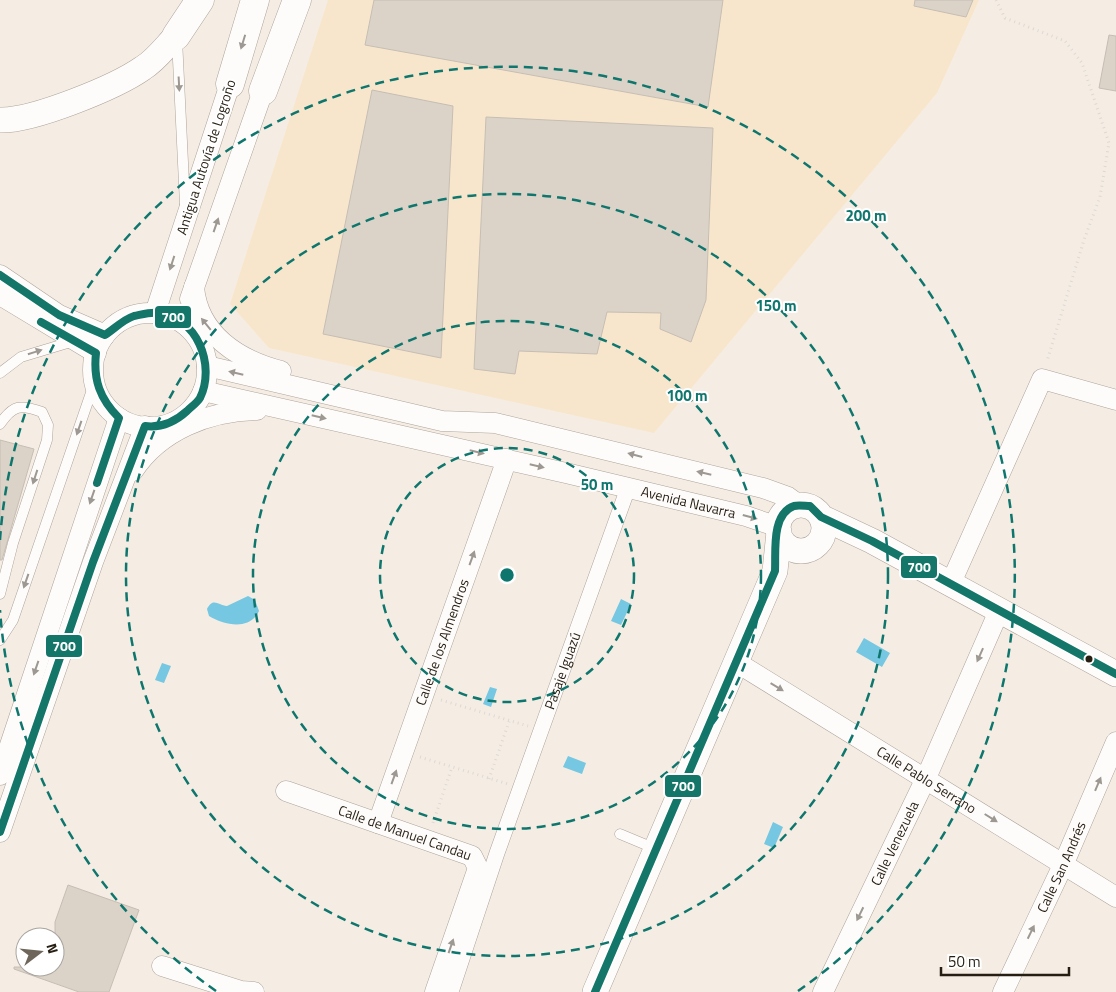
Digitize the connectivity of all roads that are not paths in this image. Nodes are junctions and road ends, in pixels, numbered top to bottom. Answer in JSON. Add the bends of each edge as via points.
{"nodes":[{"id":1,"x":200,"y":0,"type":"edge"},
{"id":2,"x":256,"y":0,"type":"edge"},
{"id":3,"x":297,"y":0,"type":"edge"},
{"id":4,"x":176,"y":36,"type":"junction"},
{"id":5,"x":230,"y":84,"type":"joint"},
{"id":6,"x":263,"y":91,"type":"joint"},
{"id":7,"x":3,"y":125,"type":"edge"},
{"id":8,"x":186,"y":220,"type":"junction"},
{"id":9,"x":0,"y":275,"type":"edge"},
{"id":10,"x":194,"y":287,"type":"junction"},
{"id":11,"x":0,"y":295,"type":"edge"},
{"id":12,"x":156,"y":312,"type":"junction"},
{"id":13,"x":181,"y":322,"type":"junction"},
{"id":14,"x":75,"y":341,"type":"junction"},
{"id":15,"x":100,"y":344,"type":"junction"},
{"id":16,"x":207,"y":366,"type":"junction"},
{"id":17,"x":0,"y":373,"type":"edge"},
{"id":18,"x":95,"y":382,"type":"junction"},
{"id":19,"x":203,"y":391,"type":"junction"},
{"id":20,"x":1116,"y":400,"type":"edge"},
{"id":21,"x":292,"y":411,"type":"junction"},
{"id":22,"x":119,"y":418,"type":"junction"},
{"id":23,"x":495,"y":423,"type":"junction"},
{"id":24,"x":0,"y":424,"type":"edge"},
{"id":25,"x":145,"y":426,"type":"junction"},
{"id":26,"x":507,"y":459,"type":"junction"},
{"id":27,"x":628,"y":488,"type":"junction"},
{"id":28,"x":122,"y":490,"type":"junction"},
{"id":29,"x":799,"y":505,"type":"junction"},
{"id":30,"x":821,"y":517,"type":"junction"},
{"id":31,"x":778,"y":530,"type":"junction"},
{"id":32,"x":872,"y":541,"type":"junction"},
{"id":33,"x":809,"y":548,"type":"junction"},
{"id":34,"x":775,"y":571,"type":"junction"},
{"id":35,"x":950,"y":584,"type":"junction"},
{"id":36,"x":0,"y":594,"type":"edge"},
{"id":37,"x":999,"y":610,"type":"junction"},
{"id":38,"x":0,"y":640,"type":"edge"},
{"id":39,"x":736,"y":662,"type":"junction"},
{"id":40,"x":1116,"y":674,"type":"edge"},
{"id":41,"x":1116,"y":742,"type":"edge"},
{"id":42,"x":2,"y":756,"type":"edge"},
{"id":43,"x":926,"y":778,"type":"junction"},
{"id":44,"x":286,"y":792,"type":"dead end"},
{"id":45,"x":378,"y":823,"type":"junction"},
{"id":46,"x":0,"y":832,"type":"edge"},
{"id":47,"x":620,"y":834,"type":"dead end"},
{"id":48,"x":656,"y":849,"type":"junction"},
{"id":49,"x":1064,"y":863,"type":"junction"},
{"id":50,"x":1116,"y":897,"type":"edge"},
{"id":51,"x":162,"y":966,"type":"dead end"},
{"id":52,"x":254,"y":992,"type":"edge"},
{"id":53,"x":435,"y":992,"type":"edge"},
{"id":54,"x":452,"y":992,"type":"edge"},
{"id":55,"x":595,"y":992,"type":"edge"},
{"id":56,"x":823,"y":992,"type":"edge"},
{"id":57,"x":1002,"y":992,"type":"edge"}],
"edges":[{"from":1,"to":4,"type":"highway"},
{"from":2,"to":5,"type":"highway","name":"Antigua Autovía de Logroño","one_way":true},
{"from":3,"to":6,"type":"highway"},
{"from":4,"to":7,"type":"street","via":[[144,68],[85,97]]},
{"from":4,"to":8,"type":"lane","one_way":true},
{"from":5,"to":8,"type":"street","name":"Antigua Autovía de Logroño"},
{"from":10,"to":6,"type":"street","one_way":true},
{"from":8,"to":12,"type":"street","name":"Antigua Autovía de Logroño","one_way":true},
{"from":9,"to":15,"type":"street"},
{"from":10,"to":13,"type":"street"},
{"from":23,"to":10,"type":"street","one_way":true,"via":[[260,366],[238,356],[218,339],[201,317]]},
{"from":11,"to":14,"type":"street"},
{"from":12,"to":13,"type":"street"},
{"from":12,"to":15,"type":"street","via":[[136,314],[119,322]]},
{"from":13,"to":16,"type":"street","via":[[202,344]]},
{"from":14,"to":15,"type":"street"},
{"from":17,"to":14,"type":"lane","one_way":true,"via":[[21,357]]},
{"from":15,"to":18,"type":"street","via":[[93,371]]},
{"from":16,"to":19,"type":"street"},
{"from":23,"to":16,"type":"street","one_way":true,"via":[[442,421]]},
{"from":18,"to":22,"type":"street","via":[[106,405]]},
{"from":18,"to":38,"type":"lane","one_way":true,"via":[[13,620]]},
{"from":19,"to":21,"type":"street"},
{"from":19,"to":25,"type":"street","via":[[187,414],[172,423]]},
{"from":20,"to":35,"type":"street","via":[[1042,379]]},
{"from":21,"to":26,"type":"street","name":"Avenida Navarra","one_way":true},
{"from":21,"to":28,"type":"street","via":[[233,411],[208,416],[182,428],[155,447],[137,466]]},
{"from":22,"to":25,"type":"street"},
{"from":22,"to":42,"type":"street","one_way":true},
{"from":29,"to":23,"type":"street","one_way":true,"via":[[768,489]]},
{"from":24,"to":36,"type":"lane","one_way":true,"via":[[8,412],[19,407],[42,412],[48,425],[47,440]]},
{"from":25,"to":28,"type":"street"},
{"from":26,"to":27,"type":"street","name":"Avenida Navarra","one_way":true},
{"from":45,"to":26,"type":"street","name":"Calle de los Almendros","one_way":true},
{"from":27,"to":31,"type":"street","name":"Avenida Navarra","one_way":true,"via":[[746,516]]},
{"from":27,"to":54,"type":"street","name":"Pasaje Iguazú","via":[[497,854]]},
{"from":28,"to":46,"type":"street","via":[[93,562]]},
{"from":29,"to":30,"type":"street","via":[[810,506]]},
{"from":29,"to":31,"type":"street","via":[[784,512]]},
{"from":30,"to":32,"type":"street"},
{"from":30,"to":33,"type":"street","via":[[824,528]]},
{"from":31,"to":33,"type":"street","via":[[788,548]]},
{"from":31,"to":34,"type":"street"},
{"from":32,"to":33,"type":"street"},
{"from":32,"to":35,"type":"street"},
{"from":33,"to":34,"type":"street"},
{"from":34,"to":39,"type":"street"},
{"from":35,"to":37,"type":"street"},
{"from":37,"to":40,"type":"street"},
{"from":37,"to":43,"type":"street","name":"Calle Venezuela","one_way":true},
{"from":39,"to":43,"type":"street","name":"Calle Pablo Serrano","one_way":true},
{"from":39,"to":48,"type":"street"},
{"from":49,"to":41,"type":"street","name":"Calle San Andrés","one_way":true},
{"from":43,"to":49,"type":"street","name":"Calle Pablo Serrano","one_way":true},
{"from":43,"to":56,"type":"street","name":"Calle Venezuela","one_way":true},
{"from":44,"to":45,"type":"street","name":"Calle de Manuel Candau"},
{"from":53,"to":45,"type":"street","name":"Calle de Manuel Candau","one_way":true,"via":[[478,868],[472,856]]},
{"from":47,"to":48,"type":"lane"},
{"from":48,"to":55,"type":"street"},
{"from":49,"to":50,"type":"street","name":"Calle Pablo Serrano"},
{"from":57,"to":49,"type":"street","name":"Calle San Andrés","one_way":true},
{"from":51,"to":52,"type":"street","via":[[241,992]]}]}
